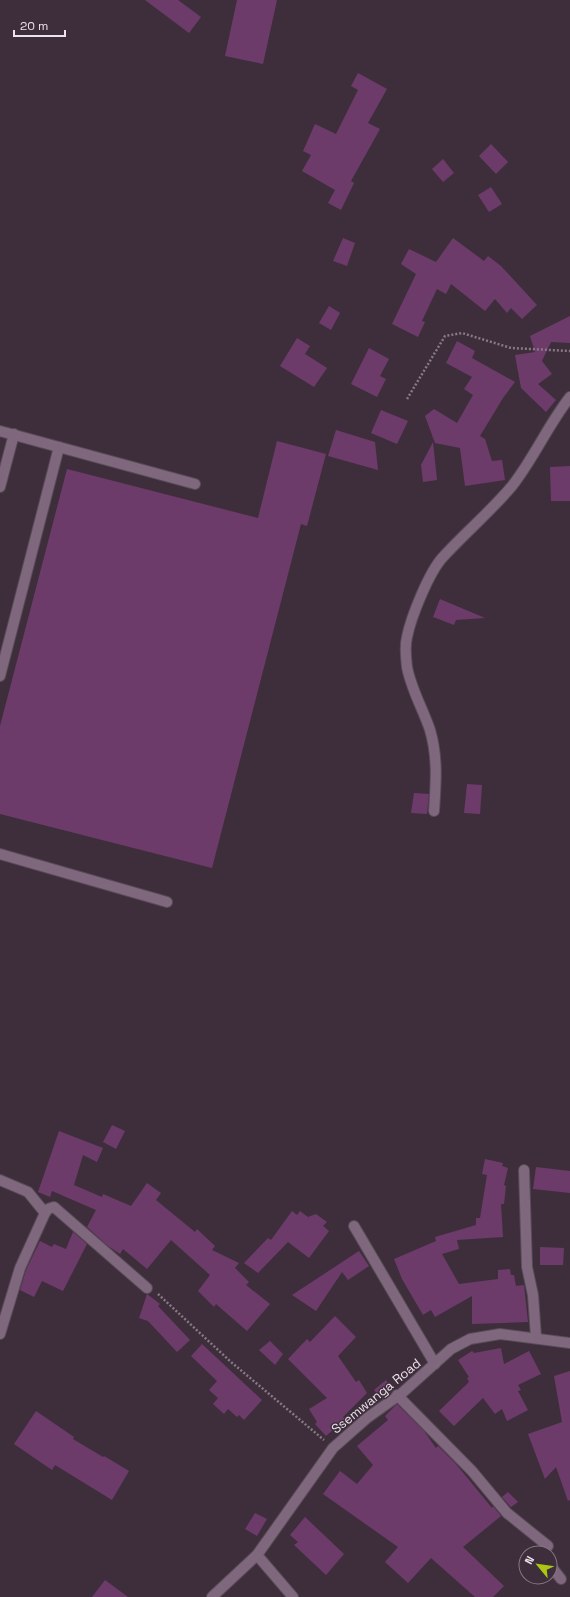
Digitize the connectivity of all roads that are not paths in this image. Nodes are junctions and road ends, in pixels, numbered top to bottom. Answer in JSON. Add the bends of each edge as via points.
{"nodes":[{"id":1,"x":570,"y":398,"type":"edge"},
{"id":2,"x":0,"y":430,"type":"edge"},
{"id":3,"x":14,"y":434,"type":"junction"},
{"id":4,"x":59,"y":447,"type":"junction"},
{"id":5,"x":195,"y":484,"type":"dead end"},
{"id":6,"x":0,"y":487,"type":"edge"},
{"id":7,"x":0,"y":676,"type":"edge"},
{"id":8,"x":434,"y":811,"type":"dead end"},
{"id":9,"x":0,"y":854,"type":"edge"},
{"id":10,"x":167,"y":902,"type":"dead end"},
{"id":11,"x":524,"y":1170,"type":"dead end"},
{"id":12,"x":0,"y":1180,"type":"edge"},
{"id":13,"x":45,"y":1213,"type":"junction"},
{"id":14,"x":354,"y":1226,"type":"dead end"},
{"id":15,"x":147,"y":1288,"type":"road end"},
{"id":16,"x":0,"y":1334,"type":"edge"},
{"id":17,"x":536,"y":1337,"type":"junction"},
{"id":18,"x":570,"y":1343,"type":"edge"},
{"id":19,"x":436,"y":1364,"type":"junction"},
{"id":20,"x":397,"y":1395,"type":"junction"},
{"id":21,"x":547,"y":1545,"type":"edge"},
{"id":22,"x":257,"y":1555,"type":"junction"},
{"id":23,"x":558,"y":1575,"type":"edge"},
{"id":24,"x":561,"y":1579,"type":"dead end"},
{"id":25,"x":212,"y":1597,"type":"edge"},
{"id":26,"x":293,"y":1597,"type":"edge"}],
"edges":[{"from":1,"to":8,"type":"street","via":[[554,419],[532,459],[511,486],[441,558],[425,587],[411,625],[407,638],[407,667],[435,753]]},
{"from":2,"to":3,"type":"street"},
{"from":3,"to":4,"type":"street"},
{"from":3,"to":6,"type":"street"},
{"from":4,"to":5,"type":"street"},
{"from":4,"to":7,"type":"street"},
{"from":9,"to":10,"type":"street"},
{"from":11,"to":17,"type":"street","via":[[527,1268],[533,1295]]},
{"from":12,"to":13,"type":"street","via":[[28,1192]]},
{"from":13,"to":15,"type":"street","via":[[54,1207]]},
{"from":13,"to":16,"type":"street","via":[[20,1268]]},
{"from":14,"to":19,"type":"street"},
{"from":17,"to":18,"type":"street","name":"Ssemwanga Road"},
{"from":17,"to":19,"type":"street","name":"Ssemwanga Road","via":[[500,1334],[470,1339],[451,1349]]},
{"from":19,"to":20,"type":"street","name":"Ssemwanga Road"},
{"from":20,"to":21,"type":"street","via":[[472,1471],[507,1512]]},
{"from":20,"to":22,"type":"street","name":"Ssemwanga Road","via":[[333,1448]]},
{"from":22,"to":25,"type":"street","name":"Ssemwanga Road"},
{"from":22,"to":26,"type":"street"},
{"from":23,"to":24,"type":"street"}]}
